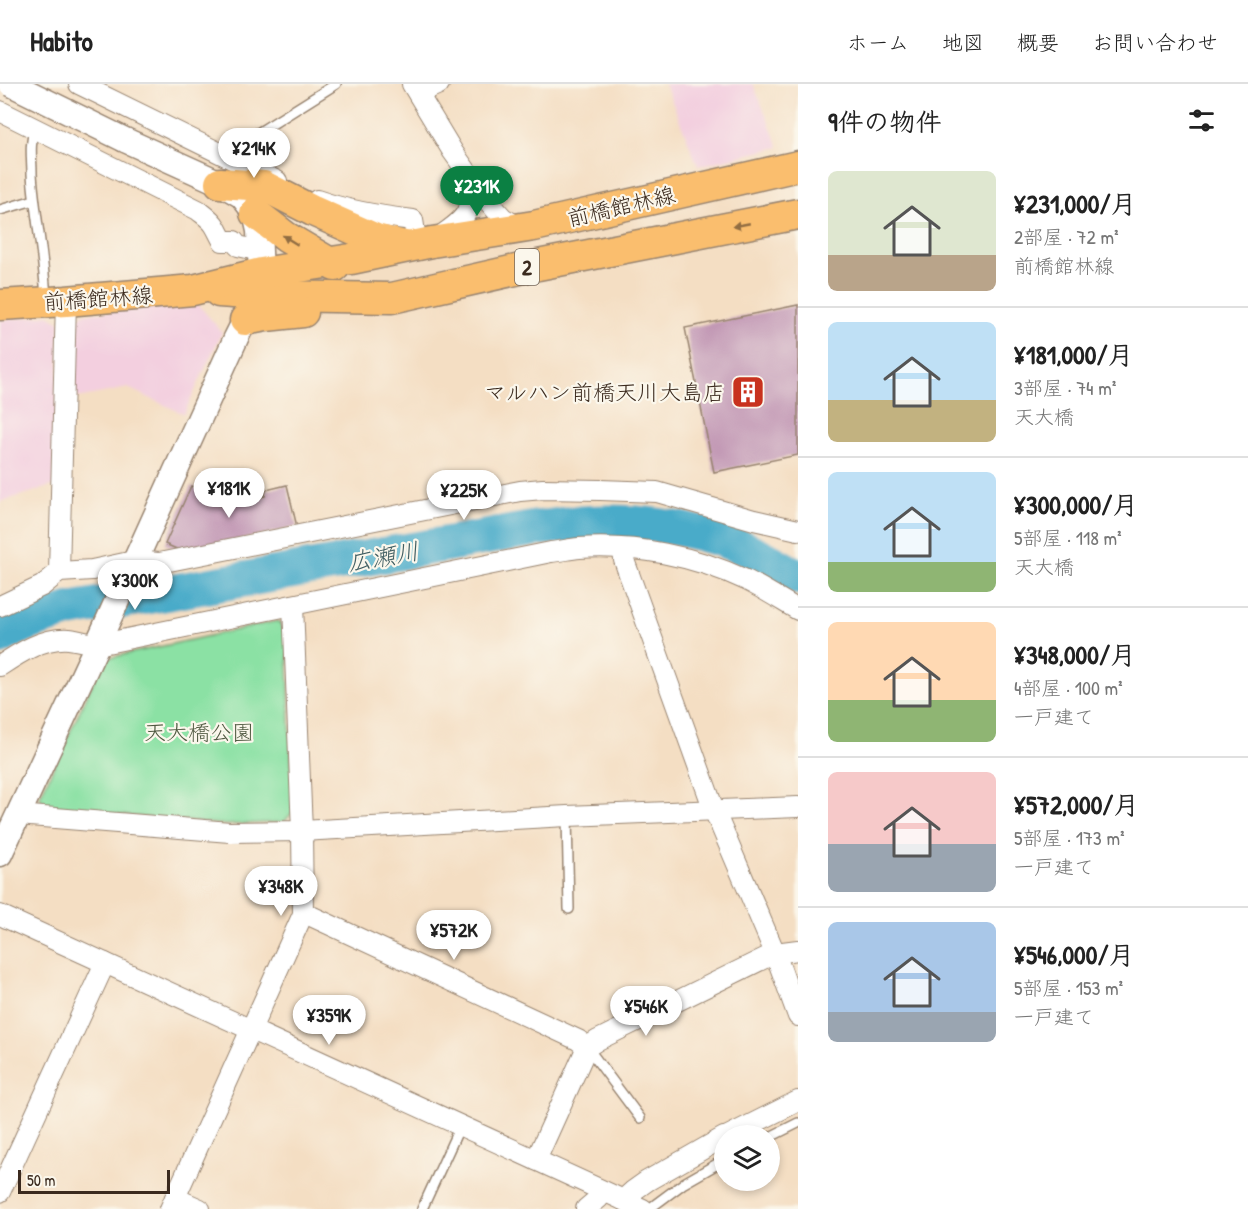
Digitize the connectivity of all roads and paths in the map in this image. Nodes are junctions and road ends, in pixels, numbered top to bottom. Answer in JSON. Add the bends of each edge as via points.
{"nodes":[{"id":1,"x":11,"y":84,"type":"edge"},
{"id":2,"x":79,"y":84,"type":"edge"},
{"id":3,"x":336,"y":84,"type":"edge"},
{"id":4,"x":439,"y":84,"type":"edge"},
{"id":5,"x":415,"y":90,"type":"edge"},
{"id":6,"x":0,"y":111,"type":"edge"},
{"id":7,"x":35,"y":129,"type":"junction"},
{"id":8,"x":453,"y":152,"type":"junction"},
{"id":9,"x":798,"y":166,"type":"edge"},
{"id":10,"x":224,"y":170,"type":"junction"},
{"id":11,"x":34,"y":200,"type":"junction"},
{"id":12,"x":0,"y":210,"type":"edge"},
{"id":13,"x":255,"y":213,"type":"junction"},
{"id":14,"x":798,"y":214,"type":"edge"},
{"id":15,"x":534,"y":226,"type":"junction"},
{"id":16,"x":419,"y":245,"type":"junction"},
{"id":17,"x":328,"y":262,"type":"junction"},
{"id":18,"x":538,"y":265,"type":"junction"},
{"id":19,"x":256,"y":285,"type":"junction"},
{"id":20,"x":56,"y":302,"type":"junction"},
{"id":21,"x":0,"y":305,"type":"edge"},
{"id":22,"x":798,"y":530,"type":"edge"},
{"id":23,"x":623,"y":549,"type":"junction"},
{"id":24,"x":131,"y":569,"type":"junction"},
{"id":25,"x":59,"y":572,"type":"junction"},
{"id":26,"x":293,"y":605,"type":"junction"},
{"id":27,"x":0,"y":606,"type":"edge"},
{"id":28,"x":798,"y":610,"type":"edge"},
{"id":29,"x":101,"y":636,"type":"junction"},
{"id":30,"x":0,"y":666,"type":"edge"},
{"id":31,"x":798,"y":807,"type":"edge"},
{"id":32,"x":714,"y":810,"type":"junction"},
{"id":33,"x":20,"y":811,"type":"junction"},
{"id":34,"x":567,"y":816,"type":"junction"},
{"id":35,"x":302,"y":831,"type":"junction"},
{"id":36,"x":0,"y":854,"type":"edge"},
{"id":37,"x":569,"y":909,"type":"dead end"},
{"id":38,"x":303,"y":914,"type":"junction"},
{"id":39,"x":0,"y":915,"type":"edge"},
{"id":40,"x":798,"y":950,"type":"edge"},
{"id":41,"x":775,"y":953,"type":"junction"},
{"id":42,"x":105,"y":963,"type":"junction"},
{"id":43,"x":798,"y":1016,"type":"edge"},
{"id":44,"x":250,"y":1030,"type":"junction"},
{"id":45,"x":587,"y":1047,"type":"junction"},
{"id":46,"x":798,"y":1101,"type":"edge"},
{"id":47,"x":640,"y":1118,"type":"dead end"},
{"id":48,"x":798,"y":1123,"type":"edge"},
{"id":49,"x":749,"y":1125,"type":"edge"},
{"id":50,"x":460,"y":1126,"type":"junction"},
{"id":51,"x":780,"y":1132,"type":"edge"},
{"id":52,"x":714,"y":1143,"type":"edge"},
{"id":53,"x":536,"y":1160,"type":"junction"},
{"id":54,"x":714,"y":1166,"type":"edge"},
{"id":55,"x":0,"y":1192,"type":"edge"},
{"id":56,"x":603,"y":1192,"type":"junction"},
{"id":57,"x":623,"y":1200,"type":"junction"},
{"id":58,"x":173,"y":1203,"type":"edge"},
{"id":59,"x":200,"y":1209,"type":"edge"},
{"id":60,"x":422,"y":1209,"type":"edge"},
{"id":61,"x":586,"y":1209,"type":"edge"},
{"id":62,"x":643,"y":1209,"type":"edge"},
{"id":63,"x":649,"y":1209,"type":"edge"}],
"edges":[{"from":1,"to":10,"type":"street","bridge":true,"via":[[124,140]]},
{"from":2,"to":10,"type":"street"},
{"from":3,"to":10,"type":"lane","via":[[234,148]]},
{"from":4,"to":5,"type":"street"},
{"from":5,"to":8,"type":"street"},
{"from":6,"to":7,"type":"street"},
{"from":7,"to":11,"type":"lane","via":[[31,143]]},
{"from":7,"to":19,"type":"street","via":[[198,210],[216,227],[223,241],[234,241],[238,246]]},
{"from":8,"to":15,"type":"street","via":[[502,218],[519,226]]},
{"from":8,"to":16,"type":"street","via":[[468,192],[469,207],[457,226]]},
{"from":9,"to":15,"type":"main road","name":"前橋館林線","number":"2"},
{"from":10,"to":13,"type":"street"},
{"from":10,"to":16,"type":"main road","via":[[376,239]]},
{"from":11,"to":12,"type":"lane"},
{"from":11,"to":20,"type":"lane","via":[[45,281]]},
{"from":17,"to":13,"type":"main road","one_way":true,"via":[[285,237]]},
{"from":13,"to":19,"type":"street","via":[[259,231]]},
{"from":14,"to":18,"type":"main road","name":"前橋館林線","number":"2","one_way":true},
{"from":15,"to":16,"type":"main road","name":"前橋館林線","number":"2"},
{"from":16,"to":17,"type":"main road","name":"前橋館林線","number":"2"},
{"from":17,"to":18,"type":"main road","via":[[356,276],[388,284]]},
{"from":17,"to":19,"type":"main road","name":"前橋館林線","number":"2"},
{"from":18,"to":19,"type":"main road","name":"前橋館林線","number":"2","via":[[392,298],[275,296]]},
{"from":19,"to":20,"type":"main road","name":"前橋館林線","number":"2","via":[[222,293],[195,289]]},
{"from":19,"to":24,"type":"street","via":[[236,338]]},
{"from":20,"to":21,"type":"main road","name":"前橋館林線","number":"2"},
{"from":20,"to":25,"type":"street"},
{"from":22,"to":24,"type":"street","via":[[657,492],[543,489]]},
{"from":23,"to":26,"type":"street","via":[[551,552]]},
{"from":23,"to":28,"type":"street","via":[[703,563]]},
{"from":23,"to":32,"type":"street"},
{"from":24,"to":25,"type":"street"},
{"from":24,"to":29,"type":"street"},
{"from":25,"to":27,"type":"street","via":[[42,586]]},
{"from":26,"to":29,"type":"street"},
{"from":26,"to":35,"type":"street"},
{"from":29,"to":30,"type":"street","via":[[53,641]]},
{"from":29,"to":33,"type":"street"},
{"from":31,"to":32,"type":"street"},
{"from":32,"to":34,"type":"street"},
{"from":32,"to":41,"type":"street"},
{"from":33,"to":35,"type":"street","via":[[30,816],[230,832]]},
{"from":33,"to":36,"type":"street"},
{"from":34,"to":35,"type":"street"},
{"from":34,"to":37,"type":"lane"},
{"from":35,"to":38,"type":"street"},
{"from":38,"to":44,"type":"street"},
{"from":38,"to":45,"type":"street"},
{"from":39,"to":42,"type":"street"},
{"from":40,"to":41,"type":"street"},
{"from":41,"to":43,"type":"street"},
{"from":41,"to":45,"type":"street"},
{"from":42,"to":44,"type":"street"},
{"from":42,"to":55,"type":"street"},
{"from":44,"to":50,"type":"street"},
{"from":44,"to":58,"type":"street"},
{"from":45,"to":47,"type":"lane"},
{"from":45,"to":53,"type":"street"},
{"from":46,"to":49,"type":"street"},
{"from":48,"to":51,"type":"lane"},
{"from":50,"to":53,"type":"street"},
{"from":50,"to":60,"type":"lane"},
{"from":52,"to":57,"type":"street","via":[[647,1181]]},
{"from":53,"to":56,"type":"street"},
{"from":54,"to":63,"type":"lane"},
{"from":56,"to":57,"type":"street"},
{"from":56,"to":61,"type":"street"},
{"from":57,"to":62,"type":"street"},
{"from":58,"to":59,"type":"street"}]}
